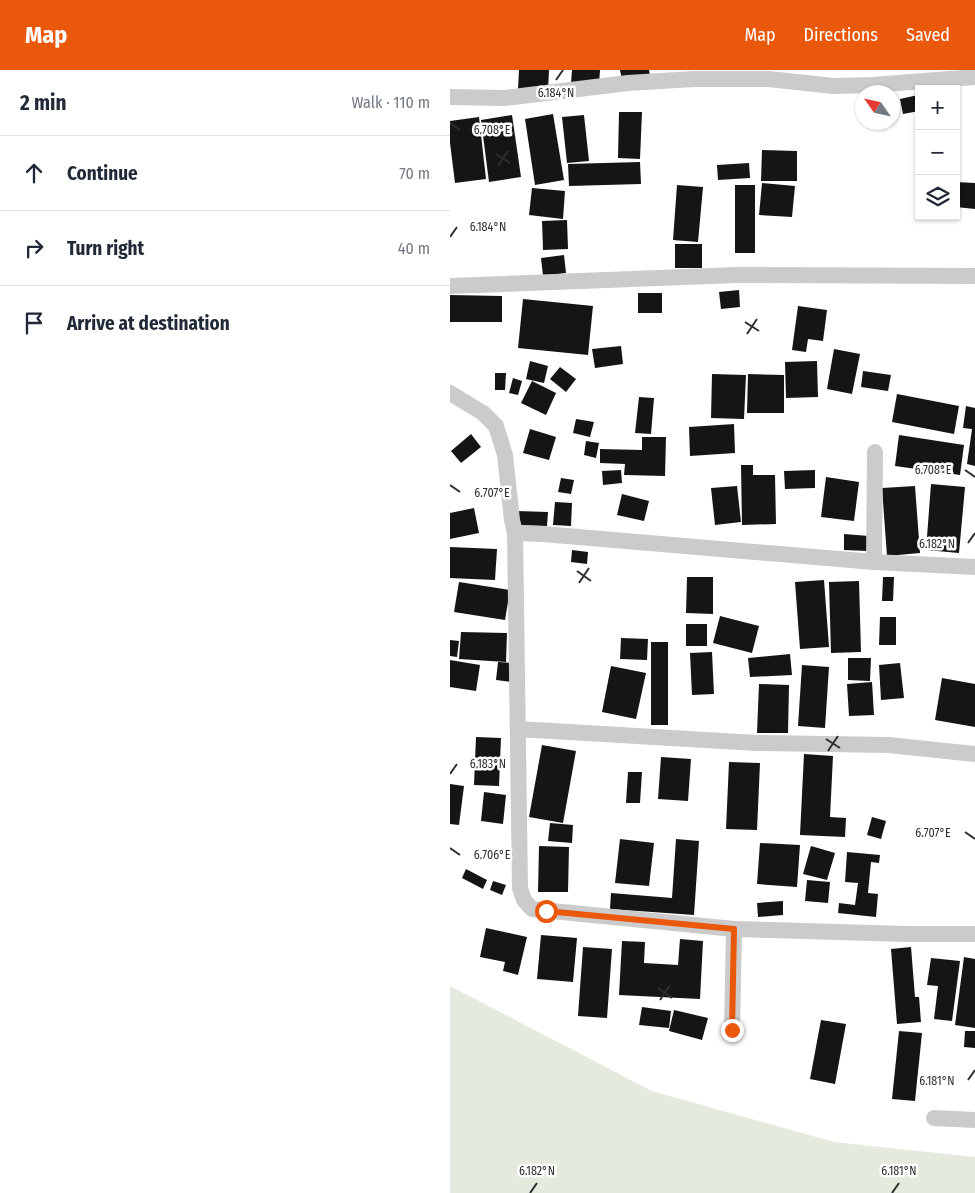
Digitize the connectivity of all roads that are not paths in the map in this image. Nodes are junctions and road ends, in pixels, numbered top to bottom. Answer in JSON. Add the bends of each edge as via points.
{"nodes":[{"id":1,"x":975,"y":77,"type":"edge"},
{"id":2,"x":450,"y":97,"type":"edge"},
{"id":3,"x":975,"y":276,"type":"edge"},
{"id":4,"x":450,"y":286,"type":"edge"},
{"id":5,"x":450,"y":393,"type":"edge"},
{"id":6,"x":875,"y":452,"type":"dead end"},
{"id":7,"x":515,"y":533,"type":"junction"},
{"id":8,"x":874,"y":562,"type":"junction"},
{"id":9,"x":975,"y":567,"type":"edge"},
{"id":10,"x":518,"y":729,"type":"junction"},
{"id":11,"x":975,"y":754,"type":"edge"},
{"id":12,"x":734,"y":929,"type":"junction"},
{"id":13,"x":975,"y":934,"type":"edge"},
{"id":14,"x":732,"y":1030,"type":"dead end"},
{"id":15,"x":934,"y":1118,"type":"dead end"},
{"id":16,"x":975,"y":1120,"type":"edge"}],
"edges":[{"from":1,"to":2,"type":"street","via":[[834,86],[768,79],[694,78],[505,98]]},
{"from":3,"to":4,"type":"street","via":[[737,275]]},
{"from":5,"to":7,"type":"street","via":[[483,413],[496,426],[505,454]]},
{"from":6,"to":8,"type":"street"},
{"from":7,"to":8,"type":"street"},
{"from":7,"to":10,"type":"street"},
{"from":8,"to":9,"type":"street"},
{"from":10,"to":11,"type":"street","via":[[757,743],[889,745]]},
{"from":10,"to":12,"type":"street","via":[[520,888],[532,909]]},
{"from":12,"to":13,"type":"street"},
{"from":12,"to":14,"type":"street"},
{"from":15,"to":16,"type":"street"}]}
